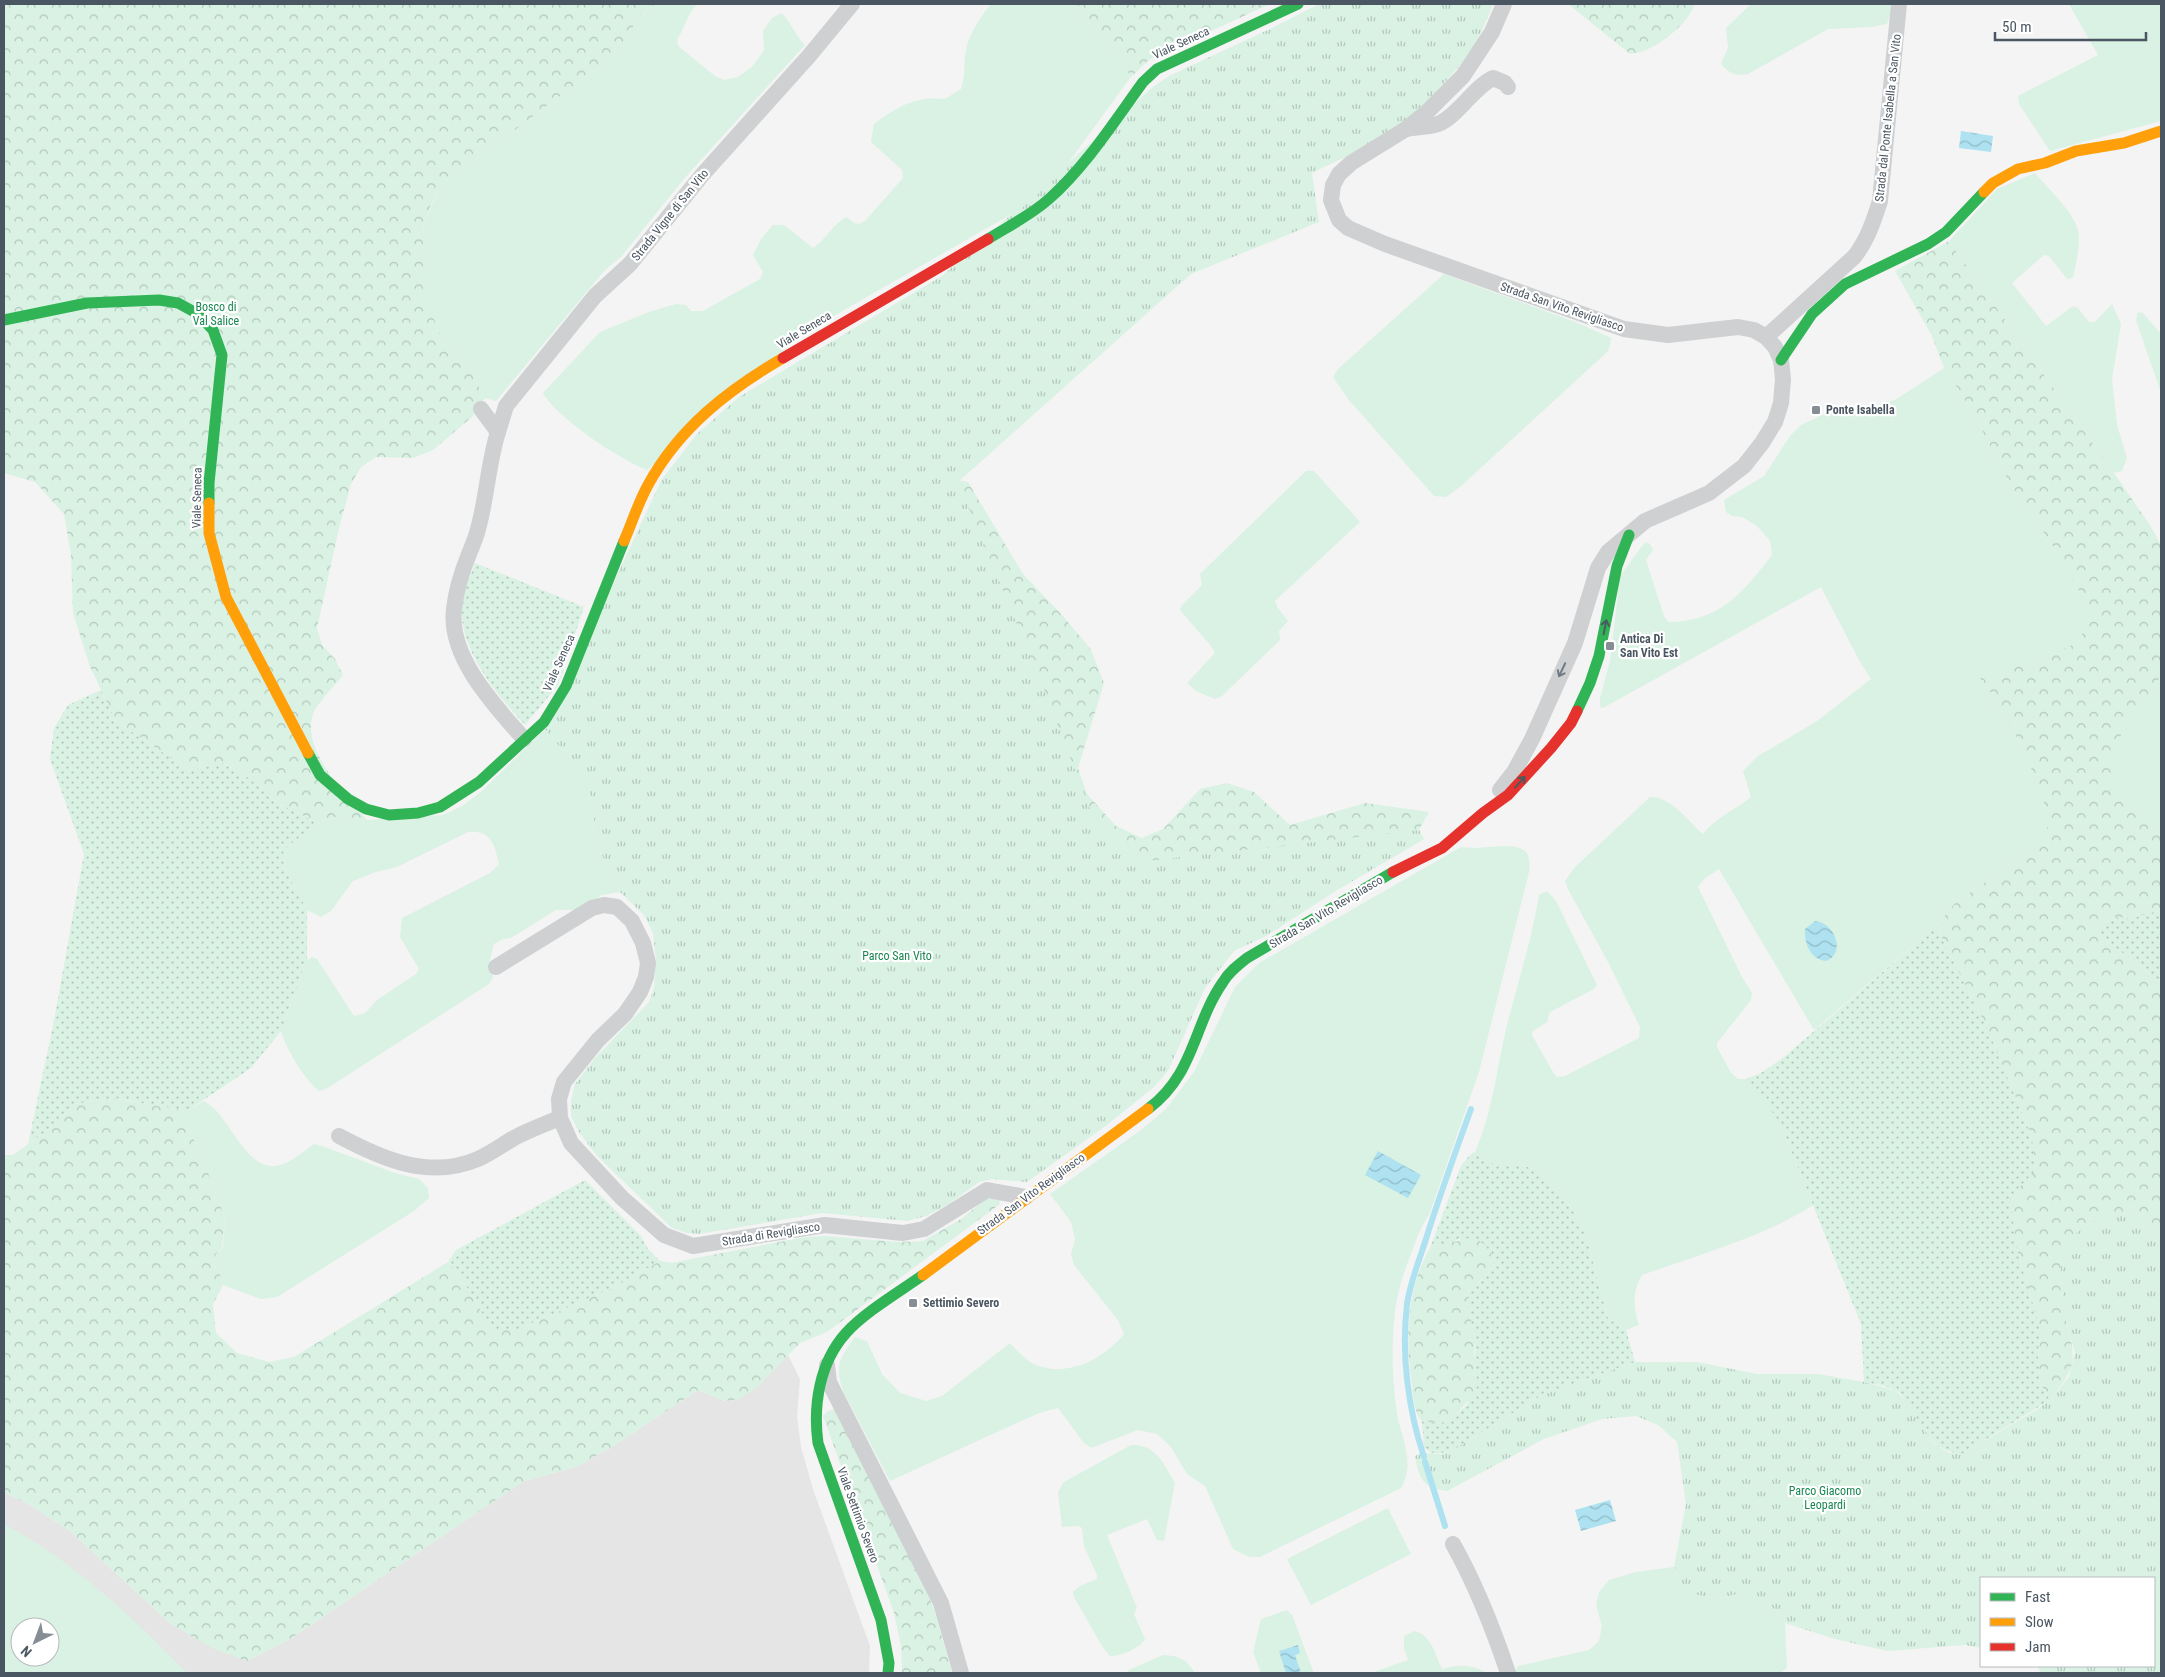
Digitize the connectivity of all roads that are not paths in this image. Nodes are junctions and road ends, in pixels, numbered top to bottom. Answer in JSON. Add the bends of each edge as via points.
{"nodes":[{"id":1,"x":852,"y":4,"type":"edge"},
{"id":2,"x":1298,"y":4,"type":"edge"},
{"id":3,"x":1504,"y":4,"type":"edge"},
{"id":4,"x":1899,"y":4,"type":"edge"},
{"id":5,"x":1508,"y":88,"type":"dead end"},
{"id":6,"x":1406,"y":129,"type":"junction"},
{"id":7,"x":2161,"y":131,"type":"edge"},
{"id":8,"x":4,"y":320,"type":"edge"},
{"id":9,"x":1766,"y":337,"type":"junction"},
{"id":10,"x":1781,"y":360,"type":"junction"},
{"id":11,"x":481,"y":409,"type":"dead end"},
{"id":12,"x":498,"y":432,"type":"junction"},
{"id":13,"x":1628,"y":535,"type":"junction"},
{"id":14,"x":524,"y":739,"type":"junction"},
{"id":15,"x":1483,"y":813,"type":"junction"},
{"id":16,"x":496,"y":967,"type":"dead end"},
{"id":17,"x":560,"y":1118,"type":"junction"},
{"id":18,"x":339,"y":1136,"type":"dead end"},
{"id":19,"x":1026,"y":1197,"type":"junction"},
{"id":20,"x":827,"y":1365,"type":"junction"},
{"id":21,"x":1454,"y":1544,"type":"dead end"},
{"id":22,"x":888,"y":1673,"type":"edge"},
{"id":23,"x":961,"y":1673,"type":"edge"},
{"id":24,"x":1508,"y":1673,"type":"edge"}],
"edges":[{"from":1,"to":12,"type":"street","name":"Strada Vigne di San Vito","via":[[703,174],[630,264],[595,296],[506,406]]},
{"from":2,"to":14,"type":"street","name":"Viale Seneca","via":[[1157,69],[1143,82],[1088,157],[1048,200],[952,261],[761,372],[714,404],[683,434],[648,485],[566,686],[544,722]]},
{"from":3,"to":6,"type":"street","name":"Strada San Vito Revigliasco","via":[[1492,32],[1463,76]]},
{"from":4,"to":9,"type":"street","name":"Strada dal Ponte Isabella a San Vito","via":[[1876,216],[1854,257]]},
{"from":5,"to":6,"type":"street","name":"Strada San Vito Revigliasco","via":[[1493,78],[1440,123]]},
{"from":6,"to":9,"type":"street","name":"Strada San Vito Revigliasco","via":[[1350,163],[1339,174],[1331,200],[1339,220],[1348,228],[1624,329],[1668,335],[1738,327],[1754,330]]},
{"from":7,"to":10,"type":"street","via":[[2124,143],[2076,151],[2018,169],[1993,183],[1940,236],[1906,256],[1845,284],[1812,314]]},
{"from":8,"to":14,"type":"street","name":"Viale Seneca","via":[[86,303],[158,300],[178,302],[198,314],[213,330],[222,354],[209,483],[211,542],[226,597],[308,754],[320,775],[333,787],[366,809],[389,815],[418,813],[440,807],[479,782]]},
{"from":9,"to":10,"type":"street","name":"Strada San Vito Revigliasco"},
{"from":10,"to":13,"type":"street","name":"Strada San Vito Revigliasco","via":[[1781,403],[1775,422],[1744,466],[1709,493],[1646,521]]},
{"from":11,"to":12,"type":"street"},
{"from":12,"to":14,"type":"street","name":"Strada Vigne di San Vito","via":[[478,530],[460,582],[454,611],[455,633],[467,667],[490,701]]},
{"from":13,"to":15,"type":"street","name":"Strada San Vito Revigliasco","one_way":true,"via":[[1608,552],[1598,568],[1575,643],[1532,739],[1514,772]]},
{"from":15,"to":13,"type":"street","name":"Strada San Vito Revigliasco","one_way":true,"via":[[1508,795],[1571,723],[1599,656],[1616,566]]},
{"from":15,"to":19,"type":"street","name":"Strada San Vito Revigliasco","via":[[1442,848],[1399,868],[1266,948],[1247,956],[1218,988],[1188,1061],[1176,1082],[1159,1101]]},
{"from":16,"to":17,"type":"street","name":"Strada di Revigliasco","via":[[592,908],[604,905],[616,907],[632,921],[643,943],[648,963],[640,992],[564,1082],[559,1099]]},
{"from":17,"to":18,"type":"street","via":[[477,1159],[446,1166],[417,1167],[395,1162]]},
{"from":17,"to":19,"type":"street","name":"Strada di Revigliasco","via":[[571,1143],[622,1198],[664,1235],[693,1246],[825,1225],[903,1233],[924,1229],[987,1190]]},
{"from":19,"to":20,"type":"street","name":"Strada San Vito Revigliasco","via":[[846,1333]]},
{"from":20,"to":22,"type":"street","name":"Viale Settimio Severo","via":[[816,1402],[815,1428],[881,1620]]},
{"from":20,"to":23,"type":"street","via":[[830,1382],[941,1603]]},
{"from":21,"to":24,"type":"street","via":[[1488,1616]]}]}
